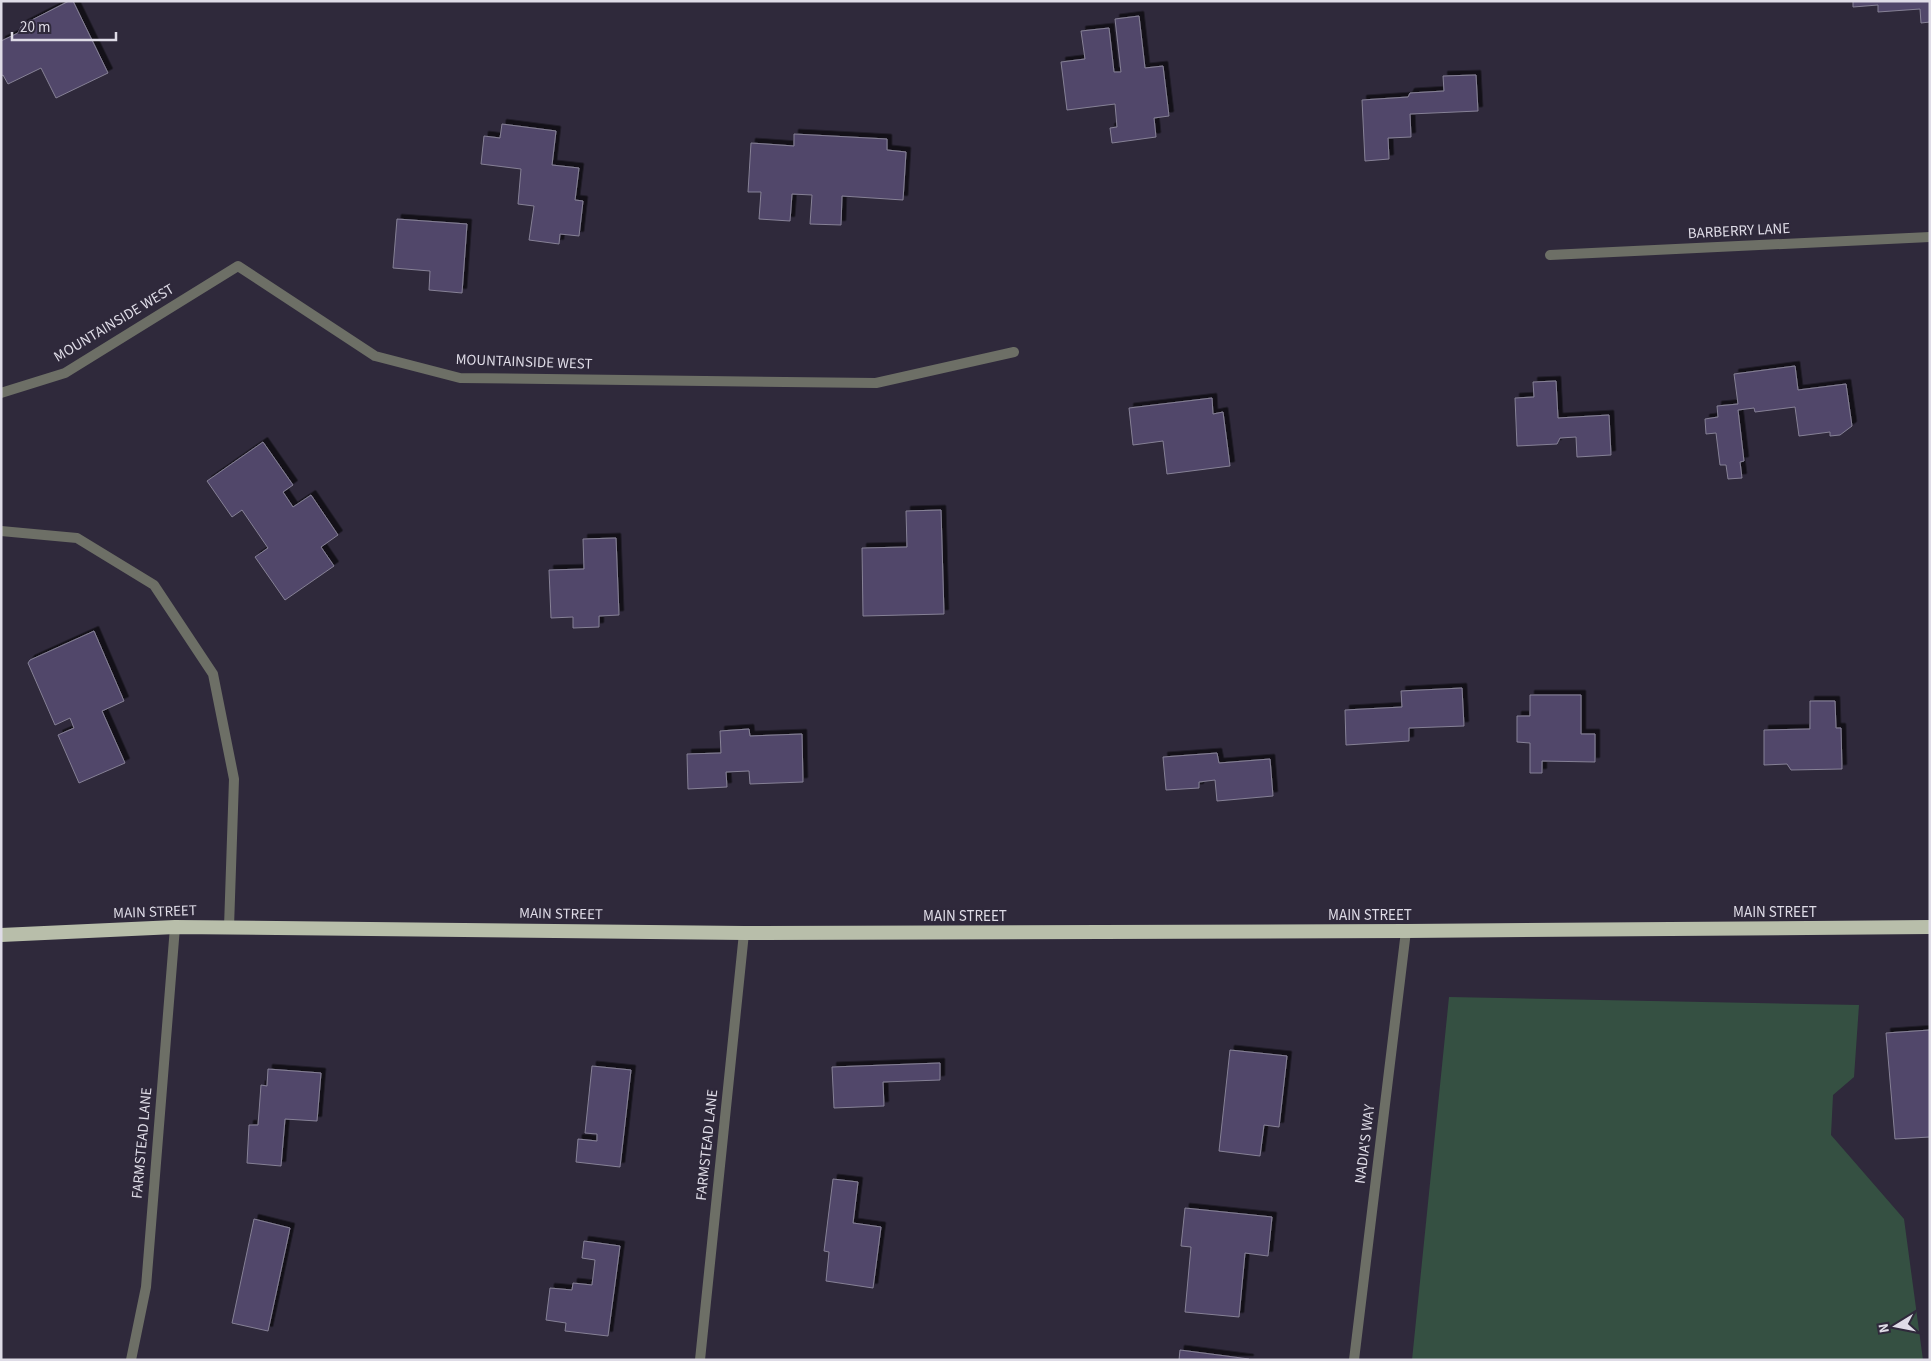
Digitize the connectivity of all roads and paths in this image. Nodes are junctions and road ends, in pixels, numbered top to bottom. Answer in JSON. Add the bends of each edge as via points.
{"nodes":[{"id":1,"x":1930,"y":237,"type":"edge"},
{"id":2,"x":1550,"y":255,"type":"dead end"},
{"id":3,"x":1014,"y":352,"type":"dead end"},
{"id":4,"x":1,"y":393,"type":"edge"},
{"id":5,"x":1,"y":531,"type":"edge"},
{"id":6,"x":174,"y":927,"type":"junction"},
{"id":7,"x":229,"y":927,"type":"junction"},
{"id":8,"x":1930,"y":927,"type":"edge"},
{"id":9,"x":1406,"y":931,"type":"junction"},
{"id":10,"x":744,"y":932,"type":"junction"},
{"id":11,"x":1,"y":935,"type":"edge"},
{"id":12,"x":131,"y":1360,"type":"edge"},
{"id":13,"x":700,"y":1360,"type":"edge"},
{"id":14,"x":1354,"y":1360,"type":"edge"}],
"edges":[{"from":1,"to":2,"type":"street","name":"BARBERRY LANE"},
{"from":3,"to":4,"type":"street","name":"MOUNTAINSIDE WEST","via":[[876,383],[460,378],[375,356],[238,266],[64,373]]},
{"from":5,"to":7,"type":"street","via":[[77,538],[154,585],[213,674],[234,779]]},
{"from":6,"to":7,"type":"highway","name":"MAIN STREET"},
{"from":6,"to":11,"type":"highway","name":"MAIN STREET"},
{"from":6,"to":12,"type":"street","name":"FARMSTEAD LANE","via":[[146,1287]]},
{"from":7,"to":10,"type":"highway","name":"MAIN STREET"},
{"from":8,"to":9,"type":"highway","name":"MAIN STREET"},
{"from":9,"to":10,"type":"highway","name":"MAIN STREET"},
{"from":9,"to":14,"type":"street","name":"NADIA'S WAY"},
{"from":10,"to":13,"type":"street","name":"FARMSTEAD LANE"}]}
